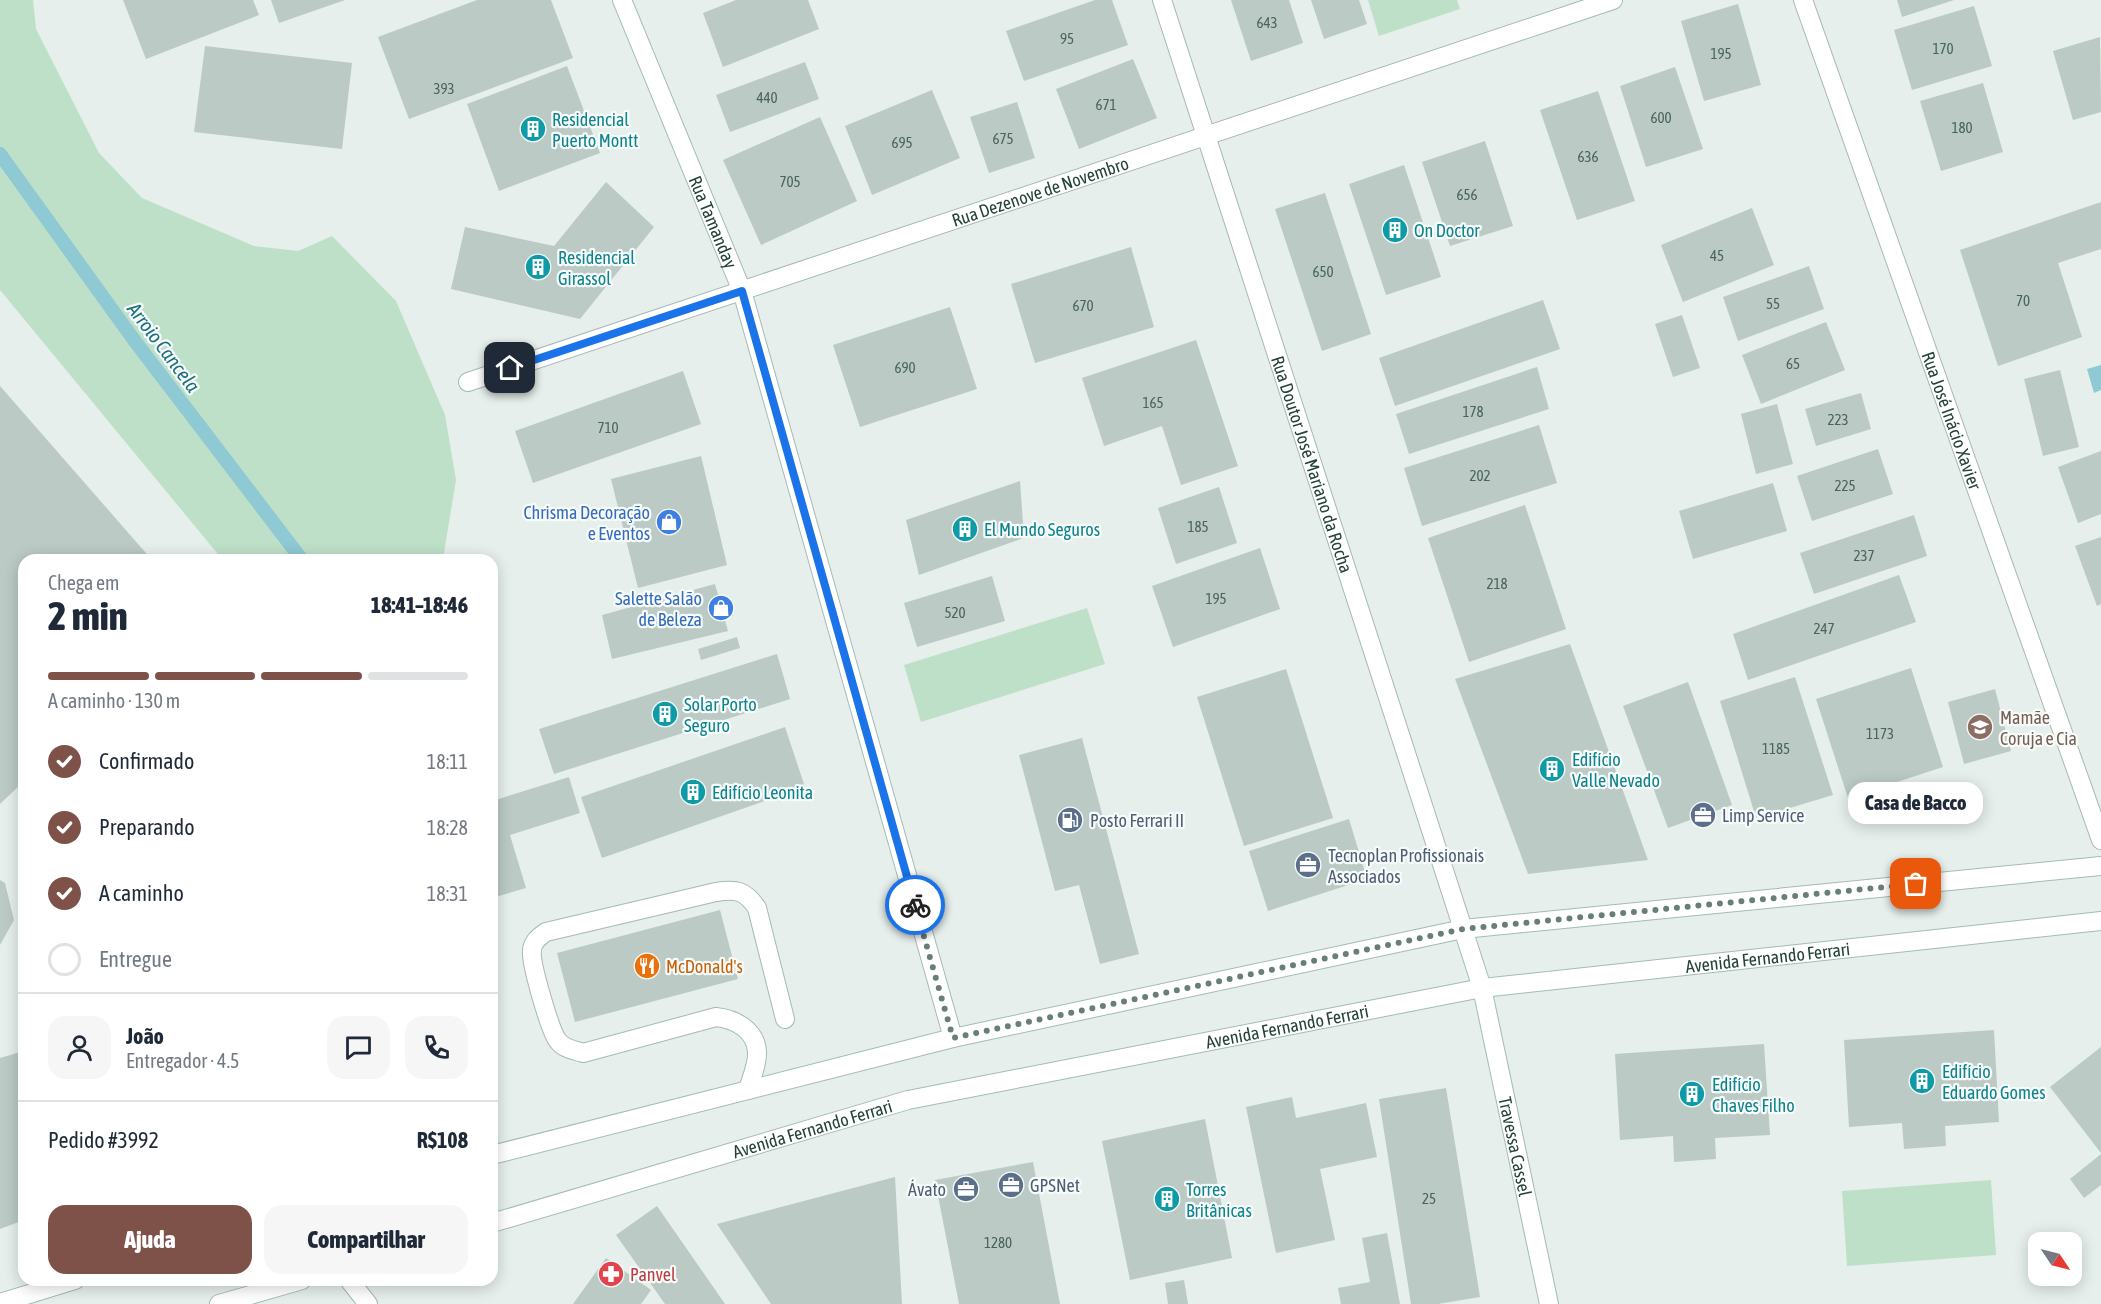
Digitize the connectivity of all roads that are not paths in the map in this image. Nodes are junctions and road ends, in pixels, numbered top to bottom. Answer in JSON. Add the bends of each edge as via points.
{"nodes":[{"id":1,"x":622,"y":0,"type":"edge"},
{"id":2,"x":1162,"y":0,"type":"edge"},
{"id":3,"x":1613,"y":0,"type":"edge"},
{"id":4,"x":1803,"y":0,"type":"edge"},
{"id":5,"x":1207,"y":136,"type":"junction"},
{"id":6,"x":742,"y":291,"type":"junction"},
{"id":7,"x":468,"y":382,"type":"dead end"},
{"id":8,"x":2101,"y":840,"type":"edge"},
{"id":9,"x":2101,"y":866,"type":"edge"},
{"id":10,"x":2101,"y":921,"type":"edge"},
{"id":11,"x":1463,"y":929,"type":"junction"},
{"id":12,"x":1482,"y":988,"type":"junction"},
{"id":13,"x":785,"y":1019,"type":"dead end"},
{"id":14,"x":953,"y":1038,"type":"junction"},
{"id":15,"x":748,"y":1090,"type":"junction"},
{"id":16,"x":498,"y":1153,"type":"edge"},
{"id":17,"x":498,"y":1221,"type":"edge"},
{"id":18,"x":55,"y":1286,"type":"edge"},
{"id":19,"x":281,"y":1286,"type":"edge"},
{"id":20,"x":353,"y":1286,"type":"edge"},
{"id":21,"x":0,"y":1303,"type":"edge"},
{"id":22,"x":219,"y":1304,"type":"edge"},
{"id":23,"x":368,"y":1304,"type":"edge"},
{"id":24,"x":1549,"y":1304,"type":"edge"}],
"edges":[{"from":1,"to":6,"type":"street","name":"Rua Tamanday"},
{"from":2,"to":5,"type":"street","name":"Rua Doutor José Mariano da Rocha"},
{"from":3,"to":5,"type":"street","name":"Rua Dezenove de Novembro"},
{"from":4,"to":8,"type":"street","name":"Rua José Inácio Xavier"},
{"from":5,"to":6,"type":"street","name":"Rua Dezenove de Novembro"},
{"from":5,"to":11,"type":"street","name":"Rua Doutor José Mariano da Rocha"},
{"from":6,"to":7,"type":"street","name":"Rua Dezenove de Novembro"},
{"from":6,"to":14,"type":"street","name":"Rua Tamanday"},
{"from":9,"to":11,"type":"street"},
{"from":10,"to":12,"type":"street","name":"Avenida Fernando Ferrari"},
{"from":11,"to":12,"type":"street","name":"Rua Doutor José Mariano da Rocha"},
{"from":11,"to":14,"type":"street"},
{"from":12,"to":17,"type":"street","name":"Avenida Fernando Ferrari","via":[[908,1100]]},
{"from":12,"to":24,"type":"street","name":"Travessa Cassel"},
{"from":13,"to":15,"type":"street","via":[[757,908],[751,898],[739,891],[716,892],[591,921],[546,932],[536,939],[532,947],[534,967],[558,1042],[583,1053],[716,1017],[730,1019],[744,1026],[758,1053]]},
{"from":14,"to":15,"type":"street"},
{"from":15,"to":16,"type":"street"},
{"from":18,"to":21,"type":"street"},
{"from":19,"to":22,"type":"street"},
{"from":20,"to":23,"type":"street"}]}
